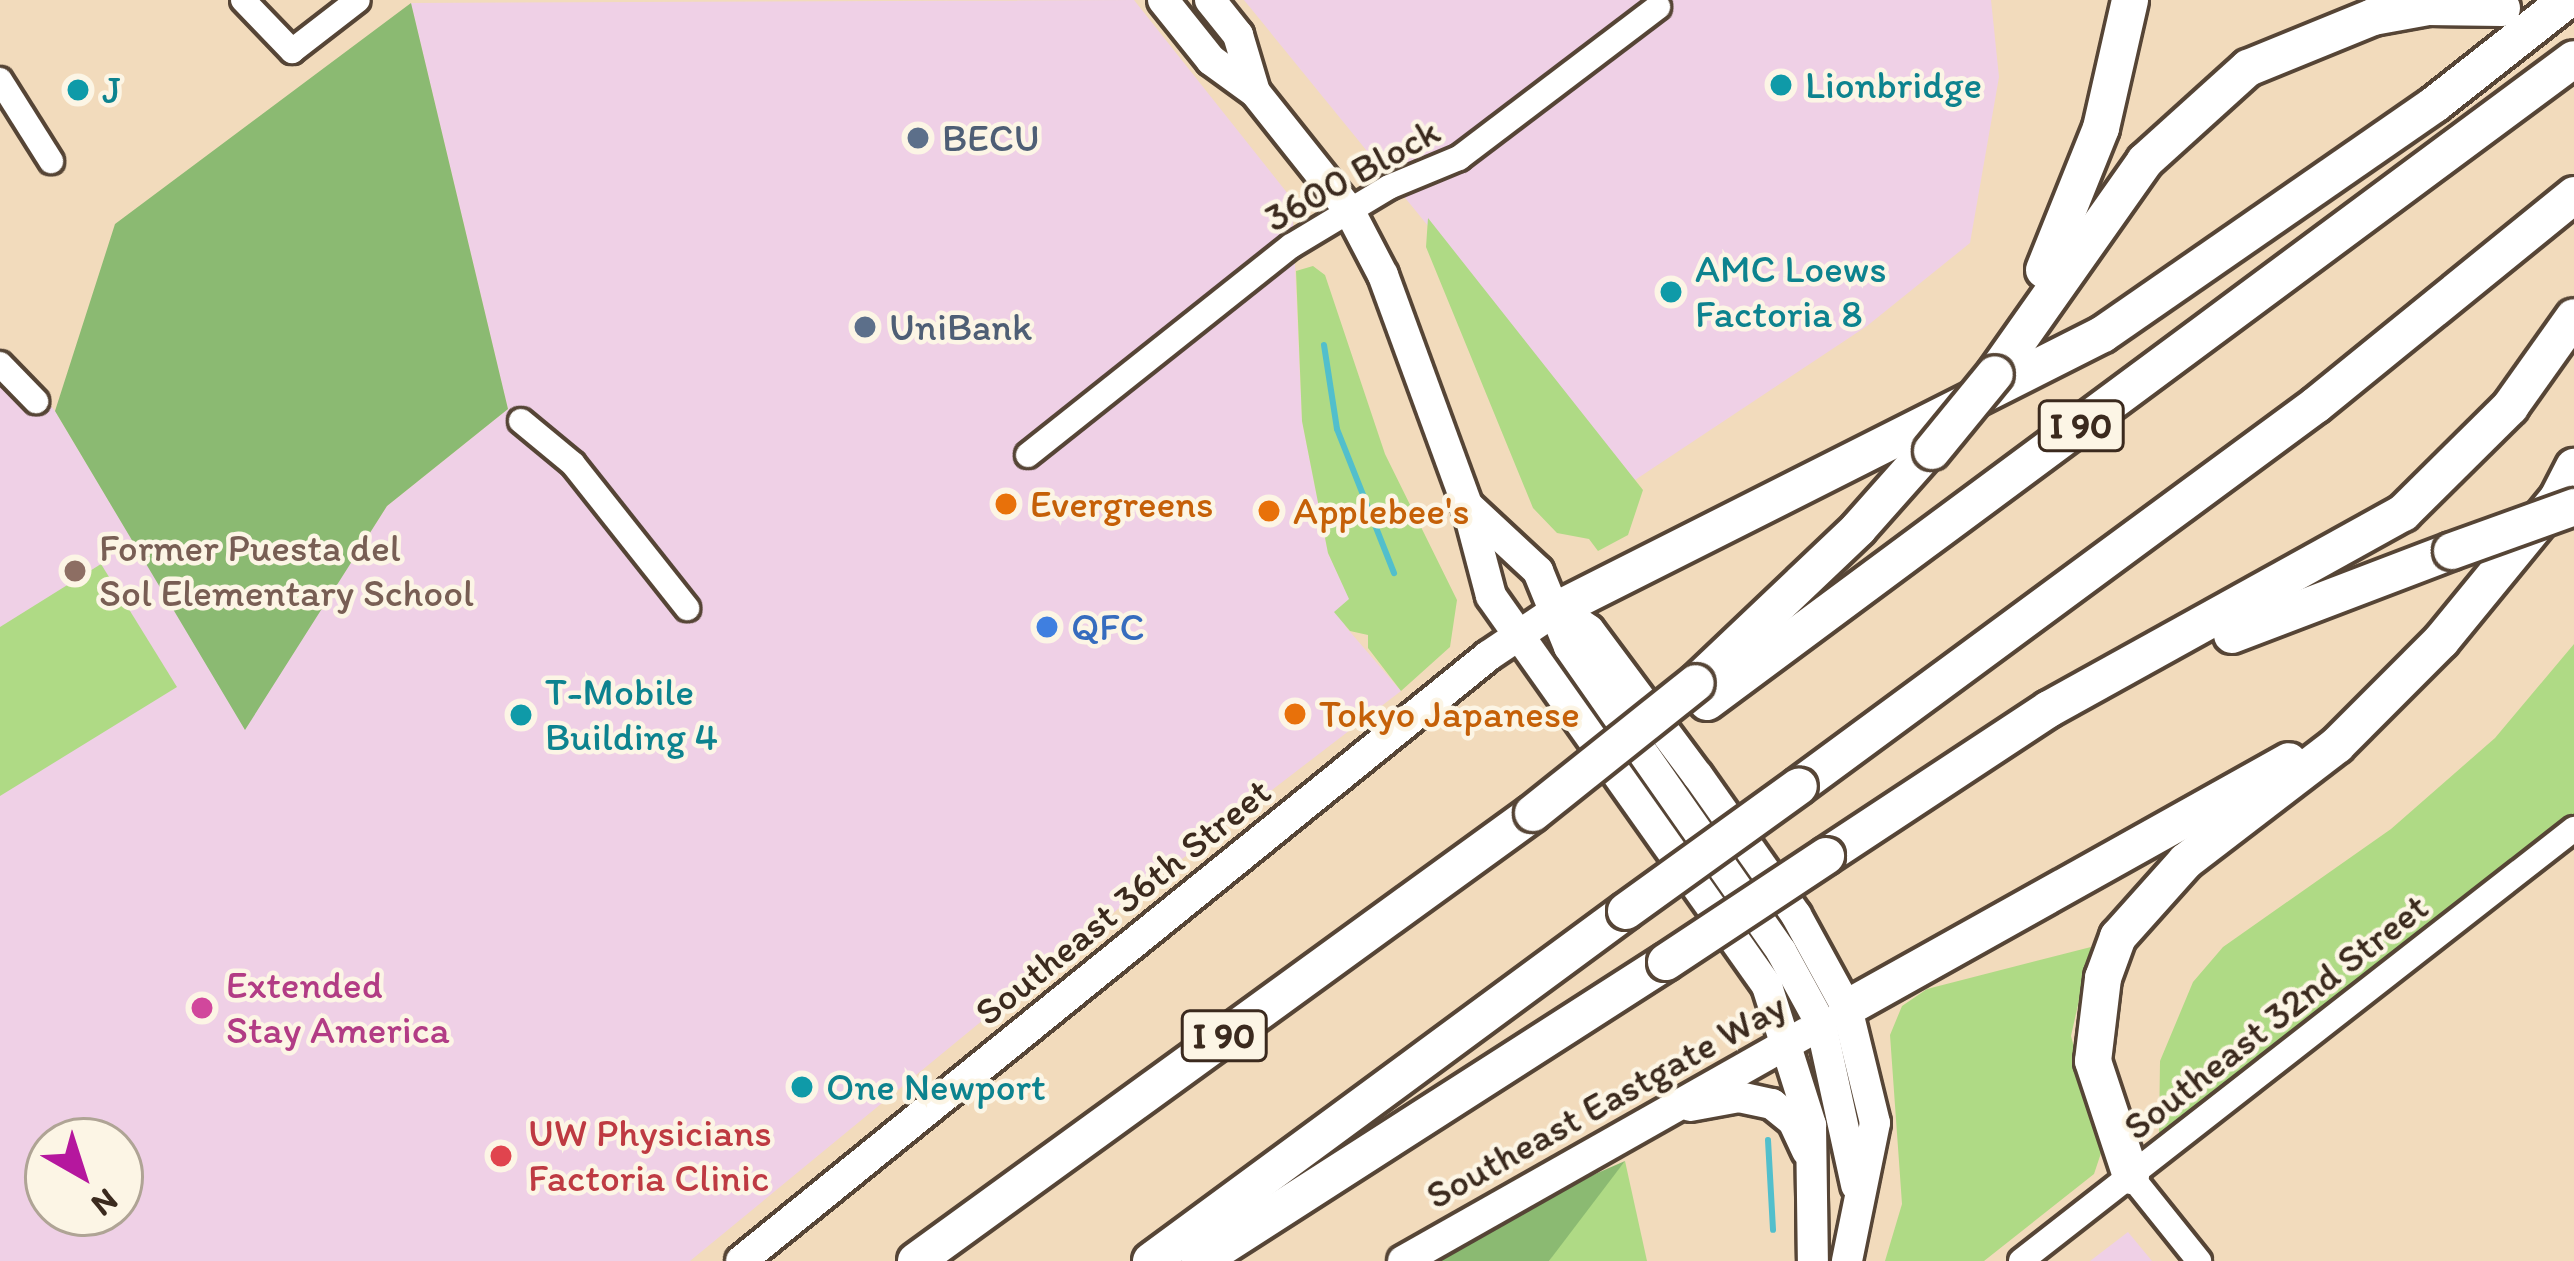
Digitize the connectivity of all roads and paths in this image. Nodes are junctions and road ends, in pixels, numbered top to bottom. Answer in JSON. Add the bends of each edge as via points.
{"nodes":[{"id":1,"x":243,"y":0,"type":"edge"},
{"id":2,"x":358,"y":0,"type":"edge"},
{"id":3,"x":1163,"y":0,"type":"edge"},
{"id":4,"x":1210,"y":0,"type":"edge"},
{"id":5,"x":2130,"y":0,"type":"edge"},
{"id":6,"x":2567,"y":0,"type":"edge"},
{"id":7,"x":1658,"y":7,"type":"dead end"},
{"id":8,"x":2502,"y":8,"type":"dead end"},
{"id":9,"x":2574,"y":59,"type":"edge"},
{"id":10,"x":0,"y":80,"type":"edge"},
{"id":11,"x":1255,"y":92,"type":"junction"},
{"id":12,"x":51,"y":161,"type":"dead end"},
{"id":13,"x":2574,"y":195,"type":"edge"},
{"id":14,"x":1348,"y":210,"type":"junction"},
{"id":15,"x":2574,"y":317,"type":"edge"},
{"id":16,"x":0,"y":364,"type":"edge"},
{"id":17,"x":1990,"y":370,"type":"junction"},
{"id":18,"x":36,"y":401,"type":"dead end"},
{"id":19,"x":521,"y":421,"type":"dead end"},
{"id":20,"x":1028,"y":455,"type":"dead end"},
{"id":21,"x":2574,"y":467,"type":"edge"},
{"id":22,"x":1467,"y":505,"type":"junction"},
{"id":23,"x":2574,"y":507,"type":"edge"},
{"id":24,"x":687,"y":608,"type":"dead end"},
{"id":25,"x":1558,"y":609,"type":"junction"},
{"id":26,"x":1519,"y":635,"type":"junction"},
{"id":27,"x":2399,"y":683,"type":"junction"},
{"id":28,"x":1701,"y":692,"type":"junction"},
{"id":29,"x":1963,"y":763,"type":"junction"},
{"id":30,"x":2574,"y":829,"type":"edge"},
{"id":31,"x":1834,"y":1016,"type":"junction"},
{"id":32,"x":1790,"y":1042,"type":"junction"},
{"id":33,"x":1660,"y":1112,"type":"junction"},
{"id":34,"x":1811,"y":1169,"type":"junction"},
{"id":35,"x":2132,"y":1176,"type":"junction"},
{"id":36,"x":741,"y":1261,"type":"edge"},
{"id":37,"x":916,"y":1261,"type":"edge"},
{"id":38,"x":1151,"y":1261,"type":"edge"},
{"id":39,"x":1200,"y":1261,"type":"edge"},
{"id":40,"x":1403,"y":1261,"type":"edge"},
{"id":41,"x":1813,"y":1261,"type":"edge"},
{"id":42,"x":1847,"y":1261,"type":"edge"},
{"id":43,"x":2021,"y":1261,"type":"edge"},
{"id":44,"x":2199,"y":1261,"type":"edge"}],
"edges":[{"from":1,"to":2,"type":"street","via":[[292,51]]},
{"from":3,"to":11,"type":"main road","via":[[1211,60]]},
{"from":4,"to":11,"type":"main road","via":[[1238,35]]},
{"from":5,"to":17,"type":"highway","via":[[2120,70],[2086,177]]},
{"from":6,"to":25,"type":"highway","via":[[2435,104],[2103,334]]},
{"from":7,"to":14,"type":"street","name":"3600 Block","via":[[1460,158]]},
{"from":8,"to":17,"type":"highway","via":[[2373,16],[2286,47],[2233,79],[2145,161]]},
{"from":9,"to":28,"type":"highway","number":"I 90","via":[[2343,238]]},
{"from":10,"to":12,"type":"street"},
{"from":11,"to":14,"type":"main road"},
{"from":13,"to":38,"type":"highway","bridge":true,"via":[[2298,418]]},
{"from":14,"to":20,"type":"street","name":"3600 Block","via":[[1291,246]]},
{"from":14,"to":22,"type":"main road","via":[[1384,275]]},
{"from":15,"to":29,"type":"highway","via":[[2510,407],[2403,513]]},
{"from":16,"to":18,"type":"street"},
{"from":17,"to":28,"type":"highway","bridge":true,"via":[[1932,452]]},
{"from":19,"to":24,"type":"street","via":[[573,464]]},
{"from":21,"to":27,"type":"highway","via":[[2494,579]]},
{"from":22,"to":25,"type":"main road","via":[[1514,544]]},
{"from":22,"to":26,"type":"main road","via":[[1480,571]]},
{"from":23,"to":29,"type":"highway","bridge":true,"via":[[2194,651]]},
{"from":25,"to":26,"type":"main road","name":"Southeast 36th Street"},
{"from":25,"to":31,"type":"main road","via":[[1589,630],[1796,915]]},
{"from":26,"to":32,"type":"main road","via":[[1711,902],[1766,986]]},
{"from":26,"to":36,"type":"main road","name":"Southeast 36th Street"},
{"from":27,"to":31,"type":"highway","via":[[2303,753]]},
{"from":27,"to":35,"type":"highway","via":[[2337,745],[2186,862],[2118,937],[2103,978],[2093,1061],[2114,1142]]},
{"from":28,"to":37,"type":"highway","number":"I 90","bridge":true},
{"from":29,"to":39,"type":"highway","bridge":true},
{"from":30,"to":35,"type":"street","name":"Southeast 32nd Street"},
{"from":31,"to":32,"type":"main road","name":"Southeast Eastgate Way"},
{"from":31,"to":42,"type":"main road","via":[[1875,1123],[1856,1185]]},
{"from":32,"to":33,"type":"main road","name":"Southeast Eastgate Way"},
{"from":32,"to":34,"type":"main road","via":[[1811,1125]]},
{"from":33,"to":34,"type":"main road","via":[[1739,1097],[1772,1104],[1793,1121]]},
{"from":33,"to":40,"type":"main road","name":"Southeast Eastgate Way"},
{"from":34,"to":41,"type":"main road"},
{"from":35,"to":43,"type":"street","name":"Southeast 32nd Street"},
{"from":35,"to":44,"type":"street"}]}
